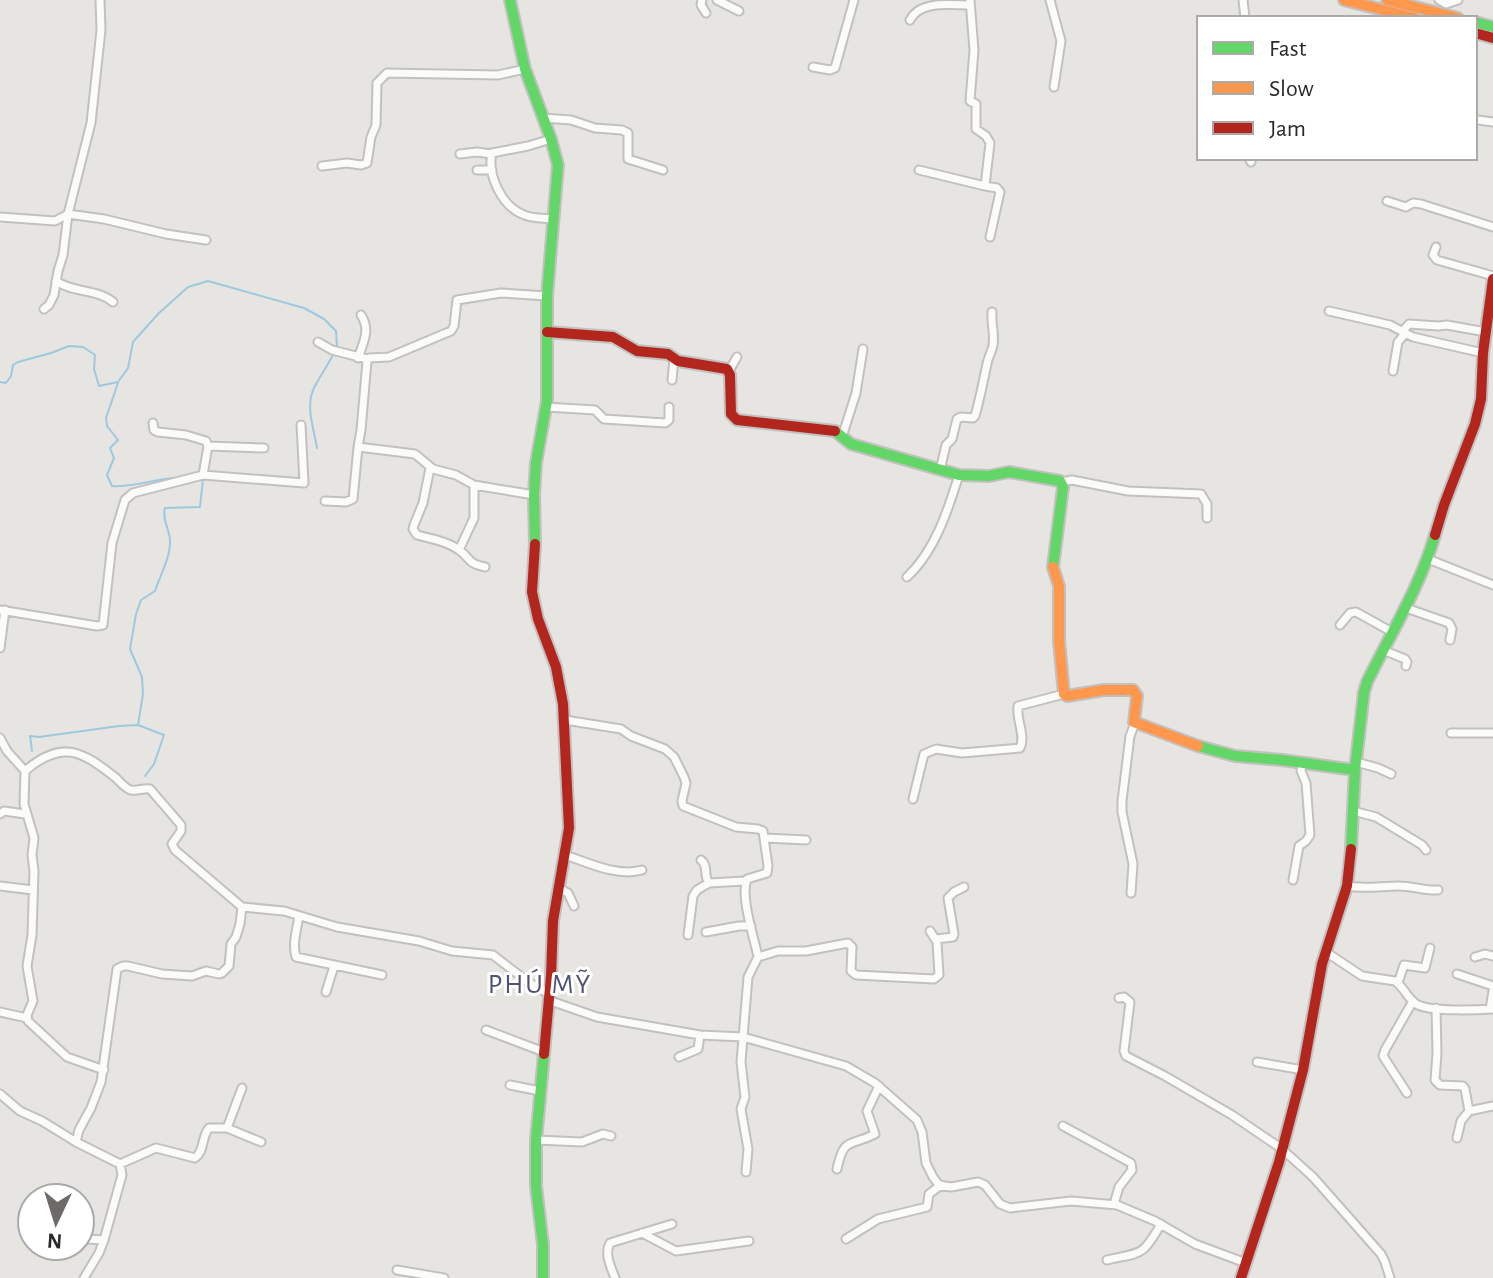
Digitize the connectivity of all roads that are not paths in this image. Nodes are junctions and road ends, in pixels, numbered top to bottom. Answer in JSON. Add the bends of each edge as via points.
{"nodes":[{"id":1,"x":100,"y":0,"type":"edge"},
{"id":2,"x":510,"y":0,"type":"edge"},
{"id":3,"x":702,"y":0,"type":"edge"},
{"id":4,"x":717,"y":0,"type":"edge"},
{"id":5,"x":854,"y":0,"type":"edge"},
{"id":6,"x":1050,"y":0,"type":"edge"},
{"id":7,"x":1344,"y":0,"type":"edge"},
{"id":8,"x":1387,"y":0,"type":"edge"},
{"id":9,"x":1458,"y":0,"type":"edge"},
{"id":10,"x":970,"y":3,"type":"edge"},
{"id":11,"x":1443,"y":6,"type":"edge"},
{"id":12,"x":739,"y":11,"type":"dead end"},
{"id":13,"x":706,"y":13,"type":"dead end"},
{"id":14,"x":1373,"y":13,"type":"edge"},
{"id":15,"x":1398,"y":16,"type":"edge"},
{"id":16,"x":910,"y":20,"type":"dead end"},
{"id":17,"x":813,"y":67,"type":"dead end"},
{"id":18,"x":525,"y":69,"type":"junction"},
{"id":19,"x":1054,"y":87,"type":"dead end"},
{"id":20,"x":543,"y":118,"type":"junction"},
{"id":21,"x":1478,"y":120,"type":"dead end"},
{"id":22,"x":1493,"y":122,"type":"edge"},
{"id":23,"x":551,"y":139,"type":"junction"},
{"id":24,"x":460,"y":154,"type":"dead end"},
{"id":25,"x":491,"y":154,"type":"junction"},
{"id":26,"x":322,"y":166,"type":"dead end"},
{"id":27,"x":477,"y":170,"type":"dead end"},
{"id":28,"x":492,"y":170,"type":"junction"},
{"id":29,"x":663,"y":170,"type":"dead end"},
{"id":30,"x":919,"y":170,"type":"dead end"},
{"id":31,"x":985,"y":186,"type":"junction"},
{"id":32,"x":1387,"y":201,"type":"dead end"},
{"id":33,"x":68,"y":214,"type":"junction"},
{"id":34,"x":0,"y":217,"type":"edge"},
{"id":35,"x":554,"y":219,"type":"junction"},
{"id":36,"x":1493,"y":227,"type":"edge"},
{"id":37,"x":990,"y":237,"type":"dead end"},
{"id":38,"x":206,"y":240,"type":"dead end"},
{"id":39,"x":1436,"y":247,"type":"dead end"},
{"id":40,"x":1493,"y":278,"type":"edge"},
{"id":41,"x":56,"y":281,"type":"junction"},
{"id":42,"x":547,"y":296,"type":"junction"},
{"id":43,"x":113,"y":302,"type":"dead end"},
{"id":44,"x":44,"y":309,"type":"dead end"},
{"id":45,"x":1329,"y":311,"type":"dead end"},
{"id":46,"x":992,"y":312,"type":"dead end"},
{"id":47,"x":361,"y":315,"type":"dead end"},
{"id":48,"x":1488,"y":329,"type":"edge"},
{"id":49,"x":547,"y":332,"type":"junction"},
{"id":50,"x":1404,"y":333,"type":"junction"},
{"id":51,"x":318,"y":342,"type":"dead end"},
{"id":52,"x":863,"y":349,"type":"dead end"},
{"id":53,"x":1483,"y":353,"type":"junction"},
{"id":54,"x":737,"y":357,"type":"dead end"},
{"id":55,"x":363,"y":359,"type":"junction"},
{"id":56,"x":674,"y":359,"type":"junction"},
{"id":57,"x":729,"y":371,"type":"junction"},
{"id":58,"x":1393,"y":371,"type":"dead end"},
{"id":59,"x":672,"y":380,"type":"dead end"},
{"id":60,"x":546,"y":407,"type":"junction"},
{"id":61,"x":669,"y":407,"type":"dead end"},
{"id":62,"x":153,"y":423,"type":"dead end"},
{"id":63,"x":301,"y":425,"type":"dead end"},
{"id":64,"x":842,"y":437,"type":"junction"},
{"id":65,"x":208,"y":446,"type":"junction"},
{"id":66,"x":358,"y":447,"type":"junction"},
{"id":67,"x":264,"y":448,"type":"dead end"},
{"id":68,"x":430,"y":468,"type":"junction"},
{"id":69,"x":940,"y":470,"type":"junction"},
{"id":70,"x":203,"y":475,"type":"junction"},
{"id":71,"x":959,"y":475,"type":"junction"},
{"id":72,"x":1061,"y":482,"type":"junction"},
{"id":73,"x":474,"y":485,"type":"junction"},
{"id":74,"x":534,"y":495,"type":"junction"},
{"id":75,"x":325,"y":501,"type":"dead end"},
{"id":76,"x":1207,"y":518,"type":"dead end"},
{"id":77,"x":459,"y":550,"type":"junction"},
{"id":78,"x":1428,"y":559,"type":"junction"},
{"id":79,"x":485,"y":567,"type":"dead end"},
{"id":80,"x":907,"y":577,"type":"dead end"},
{"id":81,"x":1493,"y":585,"type":"edge"},
{"id":82,"x":1406,"y":608,"type":"junction"},
{"id":83,"x":2,"y":610,"type":"edge"},
{"id":84,"x":1340,"y":625,"type":"dead end"},
{"id":85,"x":1392,"y":632,"type":"junction"},
{"id":86,"x":1450,"y":640,"type":"dead end"},
{"id":87,"x":0,"y":648,"type":"edge"},
{"id":88,"x":1383,"y":650,"type":"junction"},
{"id":89,"x":1406,"y":666,"type":"dead end"},
{"id":90,"x":1064,"y":694,"type":"junction"},
{"id":91,"x":565,"y":720,"type":"junction"},
{"id":92,"x":1135,"y":723,"type":"junction"},
{"id":93,"x":1451,"y":733,"type":"dead end"},
{"id":94,"x":1493,"y":733,"type":"edge"},
{"id":95,"x":0,"y":738,"type":"edge"},
{"id":96,"x":1302,"y":763,"type":"junction"},
{"id":97,"x":1356,"y":766,"type":"junction"},
{"id":98,"x":25,"y":771,"type":"junction"},
{"id":99,"x":1391,"y":774,"type":"dead end"},
{"id":100,"x":913,"y":799,"type":"dead end"},
{"id":101,"x":1353,"y":811,"type":"junction"},
{"id":102,"x":0,"y":814,"type":"edge"},
{"id":103,"x":25,"y":814,"type":"junction"},
{"id":104,"x":765,"y":838,"type":"junction"},
{"id":105,"x":806,"y":840,"type":"dead end"},
{"id":106,"x":1426,"y":850,"type":"dead end"},
{"id":107,"x":565,"y":855,"type":"junction"},
{"id":108,"x":701,"y":860,"type":"dead end"},
{"id":109,"x":642,"y":870,"type":"dead end"},
{"id":110,"x":1293,"y":880,"type":"dead end"},
{"id":111,"x":745,"y":881,"type":"junction"},
{"id":112,"x":709,"y":883,"type":"junction"},
{"id":113,"x":0,"y":886,"type":"edge"},
{"id":114,"x":1347,"y":886,"type":"junction"},
{"id":115,"x":964,"y":887,"type":"dead end"},
{"id":116,"x":559,"y":888,"type":"junction"},
{"id":117,"x":33,"y":890,"type":"junction"},
{"id":118,"x":1438,"y":890,"type":"dead end"},
{"id":119,"x":1131,"y":893,"type":"dead end"},
{"id":120,"x":574,"y":906,"type":"dead end"},
{"id":121,"x":242,"y":907,"type":"junction"},
{"id":122,"x":299,"y":916,"type":"junction"},
{"id":123,"x":751,"y":926,"type":"junction"},
{"id":124,"x":930,"y":931,"type":"dead end"},
{"id":125,"x":706,"y":932,"type":"dead end"},
{"id":126,"x":688,"y":935,"type":"dead end"},
{"id":127,"x":936,"y":939,"type":"junction"},
{"id":128,"x":1430,"y":948,"type":"dead end"},
{"id":129,"x":1326,"y":952,"type":"junction"},
{"id":130,"x":1493,"y":956,"type":"edge"},
{"id":131,"x":758,"y":957,"type":"junction"},
{"id":132,"x":1475,"y":957,"type":"dead end"},
{"id":133,"x":334,"y":966,"type":"junction"},
{"id":134,"x":1457,"y":974,"type":"dead end"},
{"id":135,"x":382,"y":975,"type":"dead end"},
{"id":136,"x":1398,"y":983,"type":"junction"},
{"id":137,"x":1493,"y":989,"type":"edge"},
{"id":138,"x":326,"y":992,"type":"dead end"},
{"id":139,"x":549,"y":997,"type":"junction"},
{"id":140,"x":1119,"y":998,"type":"dead end"},
{"id":141,"x":1413,"y":1001,"type":"junction"},
{"id":142,"x":1436,"y":1008,"type":"junction"},
{"id":143,"x":1492,"y":1009,"type":"edge"},
{"id":144,"x":0,"y":1012,"type":"edge"},
{"id":145,"x":27,"y":1018,"type":"junction"},
{"id":146,"x":486,"y":1030,"type":"dead end"},
{"id":147,"x":700,"y":1035,"type":"junction"},
{"id":148,"x":743,"y":1037,"type":"junction"},
{"id":149,"x":544,"y":1052,"type":"junction"},
{"id":150,"x":679,"y":1057,"type":"dead end"},
{"id":151,"x":1257,"y":1062,"type":"dead end"},
{"id":152,"x":104,"y":1070,"type":"junction"},
{"id":153,"x":1303,"y":1070,"type":"junction"},
{"id":154,"x":510,"y":1085,"type":"dead end"},
{"id":155,"x":879,"y":1086,"type":"junction"},
{"id":156,"x":242,"y":1088,"type":"dead end"},
{"id":157,"x":540,"y":1091,"type":"junction"},
{"id":158,"x":1407,"y":1093,"type":"dead end"},
{"id":159,"x":0,"y":1094,"type":"edge"},
{"id":160,"x":1493,"y":1106,"type":"edge"},
{"id":161,"x":1469,"y":1111,"type":"junction"},
{"id":162,"x":1063,"y":1126,"type":"dead end"},
{"id":163,"x":227,"y":1128,"type":"junction"},
{"id":164,"x":611,"y":1136,"type":"dead end"},
{"id":165,"x":1457,"y":1138,"type":"dead end"},
{"id":166,"x":536,"y":1140,"type":"junction"},
{"id":167,"x":76,"y":1142,"type":"junction"},
{"id":168,"x":261,"y":1142,"type":"dead end"},
{"id":169,"x":1282,"y":1149,"type":"junction"},
{"id":170,"x":120,"y":1164,"type":"junction"},
{"id":171,"x":837,"y":1169,"type":"dead end"},
{"id":172,"x":746,"y":1172,"type":"dead end"},
{"id":173,"x":941,"y":1185,"type":"junction"},
{"id":174,"x":1114,"y":1204,"type":"junction"},
{"id":175,"x":672,"y":1224,"type":"dead end"},
{"id":176,"x":1161,"y":1224,"type":"junction"},
{"id":177,"x":642,"y":1233,"type":"junction"},
{"id":178,"x":846,"y":1239,"type":"dead end"},
{"id":179,"x":96,"y":1240,"type":"edge"},
{"id":180,"x":104,"y":1240,"type":"junction"},
{"id":181,"x":749,"y":1241,"type":"dead end"},
{"id":182,"x":1107,"y":1260,"type":"dead end"},
{"id":183,"x":1246,"y":1263,"type":"junction"},
{"id":184,"x":397,"y":1270,"type":"dead end"},
{"id":185,"x":84,"y":1278,"type":"edge"},
{"id":186,"x":444,"y":1278,"type":"edge"},
{"id":187,"x":541,"y":1278,"type":"edge"},
{"id":188,"x":615,"y":1278,"type":"edge"},
{"id":189,"x":1241,"y":1278,"type":"edge"},
{"id":190,"x":1390,"y":1278,"type":"edge"}],
"edges":[{"from":1,"to":33,"type":"street","via":[[91,123]]},
{"from":2,"to":18,"type":"main road"},
{"from":3,"to":13,"type":"street"},
{"from":4,"to":12,"type":"street"},
{"from":5,"to":17,"type":"street","via":[[835,68]]},
{"from":6,"to":19,"type":"street","via":[[1061,41]]},
{"from":7,"to":14,"type":"main road"},
{"from":8,"to":11,"type":"main road"},
{"from":9,"to":11,"type":"street"},
{"from":10,"to":16,"type":"street","via":[[923,6]]},
{"from":10,"to":31,"type":"street","via":[[970,101],[976,104],[976,129],[990,143]]},
{"from":14,"to":15,"type":"main road"},
{"from":18,"to":20,"type":"main road"},
{"from":18,"to":26,"type":"street","via":[[464,76],[387,73],[377,83],[376,125],[367,163]]},
{"from":20,"to":23,"type":"main road"},
{"from":20,"to":29,"type":"street","via":[[622,130],[628,133],[628,159]]},
{"from":21,"to":22,"type":"street"},
{"from":23,"to":25,"type":"street"},
{"from":23,"to":35,"type":"main road","via":[[558,165]]},
{"from":24,"to":25,"type":"street"},
{"from":25,"to":28,"type":"street"},
{"from":27,"to":28,"type":"street"},
{"from":28,"to":35,"type":"street","via":[[508,205],[525,216]]},
{"from":30,"to":31,"type":"street"},
{"from":31,"to":37,"type":"street","via":[[1000,192]]},
{"from":32,"to":36,"type":"street","via":[[1406,207],[1421,204]]},
{"from":33,"to":34,"type":"street","via":[[55,221]]},
{"from":33,"to":38,"type":"street"},
{"from":33,"to":41,"type":"street"},
{"from":35,"to":42,"type":"main road"},
{"from":39,"to":40,"type":"street","via":[[1437,260]]},
{"from":40,"to":48,"type":"main road"},
{"from":41,"to":43,"type":"street"},
{"from":41,"to":44,"type":"street"},
{"from":42,"to":49,"type":"main road"},
{"from":42,"to":55,"type":"street","via":[[501,293],[457,300],[451,331],[389,357]]},
{"from":45,"to":50,"type":"street"},
{"from":46,"to":69,"type":"street","via":[[993,350],[975,416],[958,417]]},
{"from":47,"to":55,"type":"street","via":[[367,332]]},
{"from":48,"to":50,"type":"street","via":[[1409,324]]},
{"from":48,"to":53,"type":"main road"},
{"from":49,"to":56,"type":"main road","via":[[613,337],[634,350]]},
{"from":49,"to":60,"type":"main road"},
{"from":50,"to":53,"type":"street"},
{"from":50,"to":58,"type":"street"},
{"from":51,"to":55,"type":"street"},
{"from":52,"to":64,"type":"street"},
{"from":53,"to":78,"type":"main road","via":[[1478,413]]},
{"from":54,"to":57,"type":"street"},
{"from":55,"to":66,"type":"street"},
{"from":56,"to":57,"type":"main road"},
{"from":56,"to":59,"type":"street"},
{"from":57,"to":64,"type":"main road","via":[[734,419],[828,430]]},
{"from":60,"to":61,"type":"street","via":[[595,410],[604,419],[665,423]]},
{"from":60,"to":74,"type":"main road"},
{"from":62,"to":65,"type":"street","via":[[158,432],[199,438]]},
{"from":63,"to":70,"type":"street","via":[[304,483]]},
{"from":64,"to":69,"type":"main road"},
{"from":65,"to":67,"type":"street"},
{"from":65,"to":70,"type":"street"},
{"from":66,"to":68,"type":"street","via":[[412,453]]},
{"from":66,"to":75,"type":"street","via":[[353,499]]},
{"from":68,"to":73,"type":"street"},
{"from":68,"to":77,"type":"street","via":[[414,532]]},
{"from":69,"to":71,"type":"main road"},
{"from":70,"to":83,"type":"street","via":[[126,498],[112,543],[103,625]]},
{"from":71,"to":72,"type":"main road","via":[[1009,472]]},
{"from":71,"to":80,"type":"street","via":[[929,549]]},
{"from":72,"to":76,"type":"street","via":[[1201,494]]},
{"from":72,"to":90,"type":"main road","via":[[1053,569],[1059,586]]},
{"from":73,"to":74,"type":"street"},
{"from":73,"to":77,"type":"street","via":[[474,518]]},
{"from":74,"to":91,"type":"main road","via":[[533,597],[556,667]]},
{"from":77,"to":79,"type":"street","via":[[470,562]]},
{"from":78,"to":81,"type":"street"},
{"from":78,"to":82,"type":"main road"},
{"from":82,"to":85,"type":"main road"},
{"from":82,"to":86,"type":"street","via":[[1449,623]]},
{"from":83,"to":87,"type":"street"},
{"from":84,"to":85,"type":"street","via":[[1356,612]]},
{"from":85,"to":88,"type":"main road"},
{"from":88,"to":89,"type":"street","via":[[1405,659]]},
{"from":88,"to":97,"type":"main road","via":[[1364,692]]},
{"from":90,"to":92,"type":"main road","via":[[1133,690]]},
{"from":90,"to":100,"type":"street","via":[[1018,706],[1020,748],[926,753]]},
{"from":91,"to":104,"type":"street","via":[[621,729],[665,749],[686,783],[683,806],[736,827],[761,830]]},
{"from":91,"to":107,"type":"main road"},
{"from":92,"to":96,"type":"main road","via":[[1239,757]]},
{"from":92,"to":119,"type":"street","via":[[1122,801],[1133,864]]},
{"from":93,"to":94,"type":"street"},
{"from":95,"to":98,"type":"street"},
{"from":96,"to":97,"type":"main road"},
{"from":96,"to":110,"type":"street","via":[[1310,835],[1299,846]]},
{"from":97,"to":99,"type":"street"},
{"from":97,"to":101,"type":"main road"},
{"from":98,"to":103,"type":"street"},
{"from":98,"to":121,"type":"street","via":[[41,759],[71,751],[128,789],[150,789],[181,825],[172,844],[175,850]]},
{"from":101,"to":106,"type":"street","via":[[1376,817]]},
{"from":101,"to":114,"type":"main road"},
{"from":102,"to":103,"type":"street"},
{"from":103,"to":117,"type":"street","via":[[34,838]]},
{"from":104,"to":105,"type":"street"},
{"from":104,"to":111,"type":"street","via":[[767,873]]},
{"from":107,"to":109,"type":"street","via":[[628,874]]},
{"from":107,"to":116,"type":"main road"},
{"from":108,"to":112,"type":"street"},
{"from":111,"to":112,"type":"street"},
{"from":111,"to":123,"type":"street"},
{"from":112,"to":126,"type":"street","via":[[693,896]]},
{"from":113,"to":117,"type":"street"},
{"from":114,"to":118,"type":"street"},
{"from":114,"to":129,"type":"main road"},
{"from":115,"to":127,"type":"street","via":[[948,898],[953,937]]},
{"from":116,"to":120,"type":"street"},
{"from":116,"to":139,"type":"main road"},
{"from":117,"to":145,"type":"street","via":[[27,966],[33,1001]]},
{"from":121,"to":122,"type":"street"},
{"from":121,"to":152,"type":"street","via":[[222,973],[117,969]]},
{"from":122,"to":133,"type":"street","via":[[296,957]]},
{"from":122,"to":139,"type":"street","via":[[452,951],[493,955]]},
{"from":123,"to":125,"type":"street"},
{"from":123,"to":131,"type":"street"},
{"from":124,"to":127,"type":"street"},
{"from":127,"to":131,"type":"street","via":[[939,975],[934,979],[856,975],[848,943]]},
{"from":128,"to":136,"type":"street","via":[[1425,968],[1404,965]]},
{"from":129,"to":136,"type":"street","via":[[1362,976]]},
{"from":129,"to":153,"type":"main road"},
{"from":130,"to":132,"type":"street"},
{"from":131,"to":148,"type":"street","via":[[749,974]]},
{"from":133,"to":135,"type":"street"},
{"from":133,"to":138,"type":"street"},
{"from":134,"to":137,"type":"street"},
{"from":136,"to":141,"type":"street"},
{"from":137,"to":143,"type":"street"},
{"from":139,"to":147,"type":"street","via":[[597,1017]]},
{"from":139,"to":149,"type":"main road"},
{"from":140,"to":169,"type":"street","via":[[1130,1002],[1126,1056]]},
{"from":141,"to":142,"type":"street"},
{"from":141,"to":158,"type":"street","via":[[1383,1056]]},
{"from":142,"to":143,"type":"street"},
{"from":142,"to":161,"type":"street","via":[[1435,1080],[1463,1086]]},
{"from":144,"to":145,"type":"street"},
{"from":145,"to":152,"type":"street","via":[[67,1057]]},
{"from":146,"to":149,"type":"street"},
{"from":147,"to":148,"type":"street"},
{"from":147,"to":150,"type":"street","via":[[698,1049]]},
{"from":148,"to":155,"type":"street","via":[[846,1066]]},
{"from":148,"to":172,"type":"street"},
{"from":149,"to":157,"type":"main road"},
{"from":151,"to":153,"type":"street"},
{"from":152,"to":167,"type":"street"},
{"from":153,"to":169,"type":"main road"},
{"from":154,"to":157,"type":"street"},
{"from":155,"to":171,"type":"street","via":[[867,1111],[875,1134],[845,1145]]},
{"from":155,"to":173,"type":"street","via":[[917,1120],[926,1163]]},
{"from":156,"to":163,"type":"street"},
{"from":157,"to":166,"type":"main road"},
{"from":159,"to":167,"type":"street"},
{"from":160,"to":161,"type":"street"},
{"from":161,"to":165,"type":"street"},
{"from":162,"to":174,"type":"street","via":[[1131,1163]]},
{"from":163,"to":168,"type":"street"},
{"from":163,"to":170,"type":"street","via":[[207,1130],[195,1158],[156,1148]]},
{"from":164,"to":166,"type":"street","via":[[582,1142]]},
{"from":166,"to":187,"type":"main road"},
{"from":167,"to":170,"type":"street"},
{"from":169,"to":183,"type":"main road"},
{"from":169,"to":190,"type":"street","via":[[1381,1254]]},
{"from":170,"to":180,"type":"street","via":[[122,1175]]},
{"from":173,"to":174,"type":"street","via":[[978,1182],[1010,1208],[1071,1201]]},
{"from":173,"to":178,"type":"street","via":[[929,1194],[927,1207],[878,1219]]},
{"from":174,"to":176,"type":"street"},
{"from":175,"to":177,"type":"street"},
{"from":176,"to":182,"type":"street","via":[[1142,1252]]},
{"from":176,"to":183,"type":"street"},
{"from":177,"to":181,"type":"street","via":[[676,1251]]},
{"from":177,"to":188,"type":"street","via":[[608,1245]]},
{"from":179,"to":180,"type":"street"},
{"from":180,"to":185,"type":"street"},
{"from":183,"to":189,"type":"main road"},
{"from":184,"to":186,"type":"street"}]}
